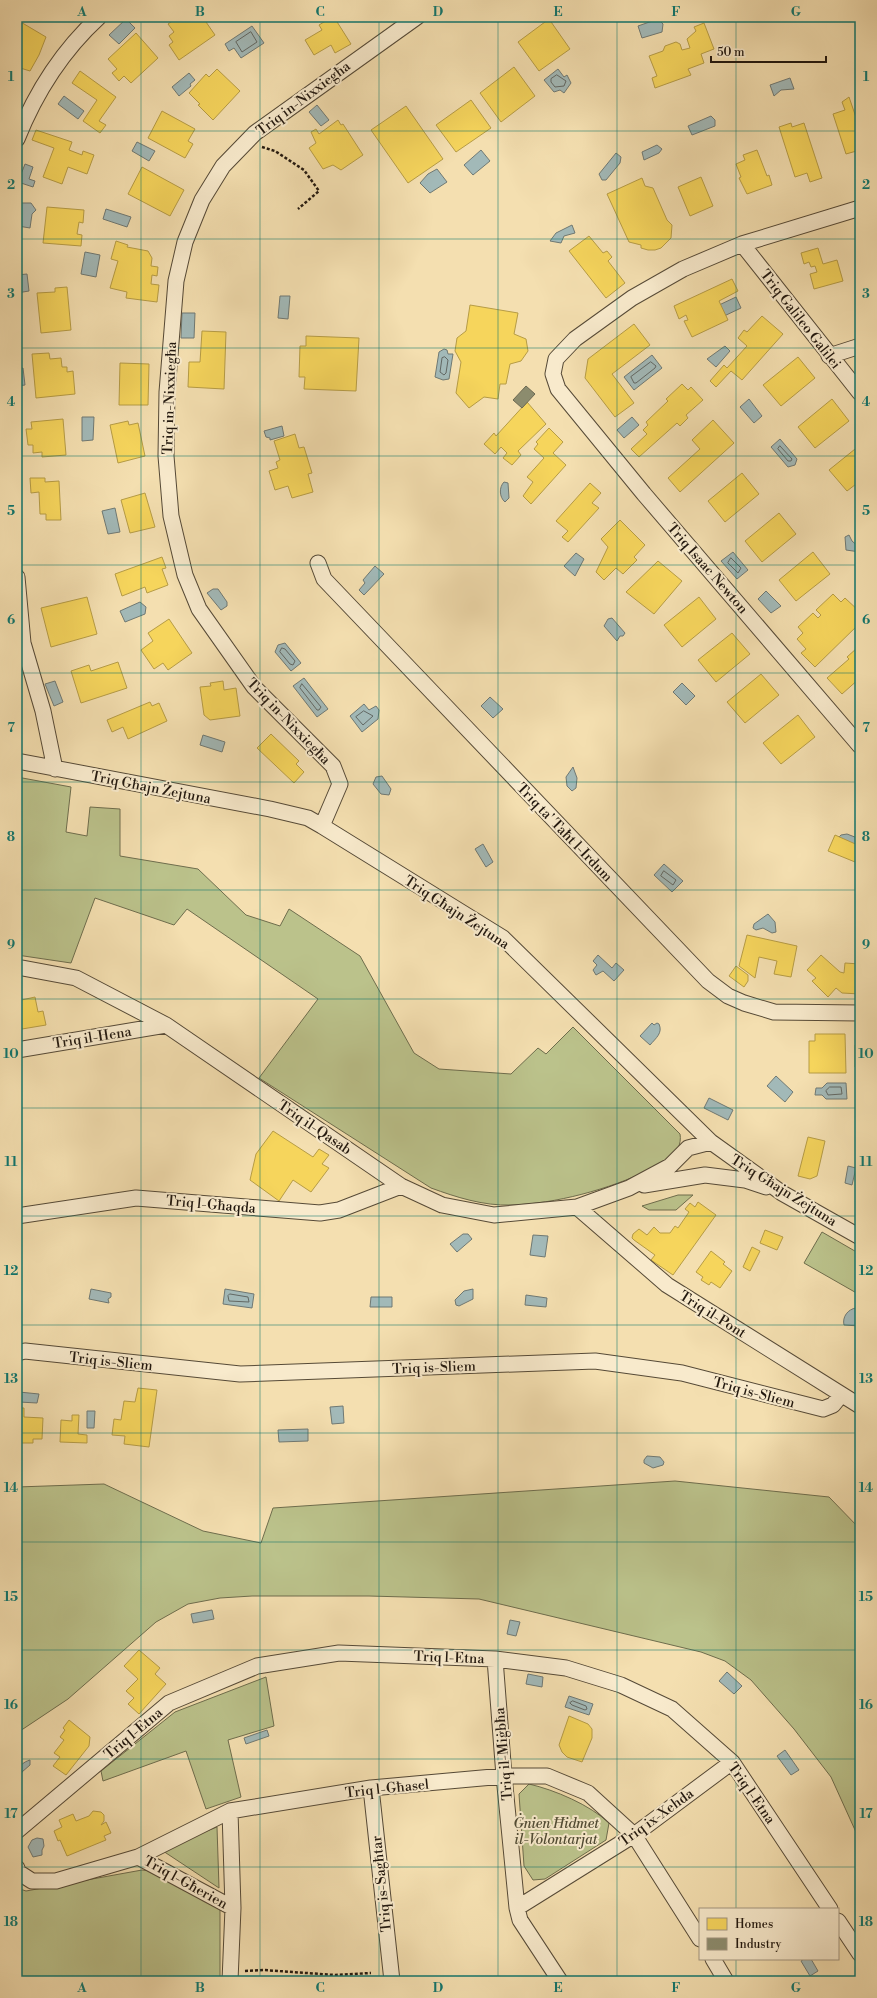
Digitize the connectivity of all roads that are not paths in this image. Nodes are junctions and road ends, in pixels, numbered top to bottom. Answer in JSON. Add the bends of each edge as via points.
{"nodes":[{"id":1,"x":99,"y":17,"type":"edge"},
{"id":2,"x":417,"y":17,"type":"edge"},
{"id":3,"x":17,"y":138,"type":"edge"},
{"id":4,"x":860,"y":208,"type":"edge"},
{"id":5,"x":742,"y":244,"type":"junction"},
{"id":6,"x":860,"y":346,"type":"edge"},
{"id":7,"x":830,"y":356,"type":"junction"},
{"id":8,"x":860,"y":393,"type":"edge"},
{"id":9,"x":318,"y":563,"type":"dead end"},
{"id":10,"x":17,"y":577,"type":"edge"},
{"id":11,"x":860,"y":746,"type":"edge"},
{"id":12,"x":17,"y":761,"type":"edge"},
{"id":13,"x":55,"y":769,"type":"junction"},
{"id":14,"x":322,"y":826,"type":"junction"},
{"id":15,"x":17,"y":967,"type":"edge"},
{"id":16,"x":860,"y":1013,"type":"edge"},
{"id":17,"x":166,"y":1025,"type":"junction"},
{"id":18,"x":17,"y":1050,"type":"edge"},
{"id":19,"x":711,"y":1142,"type":"junction"},
{"id":20,"x":725,"y":1153,"type":"junction"},
{"id":21,"x":721,"y":1177,"type":"junction"},
{"id":22,"x":401,"y":1186,"type":"junction"},
{"id":23,"x":629,"y":1188,"type":"junction"},
{"id":24,"x":782,"y":1193,"type":"junction"},
{"id":25,"x":577,"y":1207,"type":"junction"},
{"id":26,"x":17,"y":1216,"type":"edge"},
{"id":27,"x":860,"y":1237,"type":"edge"},
{"id":28,"x":17,"y":1353,"type":"edge"},
{"id":29,"x":841,"y":1395,"type":"junction"},
{"id":30,"x":860,"y":1406,"type":"edge"},
{"id":31,"x":495,"y":1659,"type":"junction"},
{"id":32,"x":732,"y":1762,"type":"junction"},
{"id":33,"x":504,"y":1776,"type":"junction"},
{"id":34,"x":371,"y":1788,"type":"junction"},
{"id":35,"x":230,"y":1811,"type":"junction"},
{"id":36,"x":17,"y":1831,"type":"edge"},
{"id":37,"x":634,"y":1835,"type":"junction"},
{"id":38,"x":138,"y":1856,"type":"junction"},
{"id":39,"x":17,"y":1868,"type":"edge"},
{"id":40,"x":233,"y":1908,"type":"junction"},
{"id":41,"x":517,"y":1908,"type":"junction"},
{"id":42,"x":829,"y":1908,"type":"edge"},
{"id":43,"x":839,"y":1922,"type":"edge"},
{"id":44,"x":699,"y":1937,"type":"edge"},
{"id":45,"x":860,"y":1954,"type":"edge"},
{"id":46,"x":713,"y":1960,"type":"edge"},
{"id":47,"x":230,"y":1976,"type":"edge"},
{"id":48,"x":392,"y":1981,"type":"edge"},
{"id":49,"x":560,"y":1981,"type":"edge"},
{"id":50,"x":726,"y":1981,"type":"edge"}],
"edges":[{"from":1,"to":3,"type":"street","via":[[84,31],[48,80],[28,112]]},
{"from":2,"to":14,"type":"street","name":"Triq in-Nixxiegħa","via":[[255,133],[223,166],[202,200],[185,242],[176,281],[167,392],[166,456],[171,516],[185,575],[199,609],[254,688],[333,766],[340,784]]},
{"from":4,"to":5,"type":"street"},
{"from":5,"to":7,"type":"street","name":"Triq Galileo Galilei"},
{"from":5,"to":11,"type":"street","name":"Triq Isaac Newton","via":[[683,269],[632,298],[575,339],[556,359],[553,374],[558,389],[644,494]]},
{"from":6,"to":7,"type":"street"},
{"from":7,"to":8,"type":"street","name":"Triq Galileo Galilei"},
{"from":9,"to":16,"type":"street","name":"Triq ta' Taħt l-Irdum","via":[[324,579],[708,981],[728,996],[774,1012]]},
{"from":10,"to":13,"type":"street","via":[[23,643],[43,711]]},
{"from":12,"to":13,"type":"street","name":"Triq Għajn Żejtuna"},
{"from":13,"to":14,"type":"street","name":"Triq Għajn Żejtuna","via":[[270,809],[308,818]]},
{"from":14,"to":19,"type":"street","name":"Triq Għajn Żejtuna","via":[[503,938]]},
{"from":15,"to":17,"type":"street","name":"Triq il-Qasab","via":[[76,978]]},
{"from":17,"to":18,"type":"street","name":"Triq il-Hena"},
{"from":17,"to":22,"type":"street","name":"Triq il-Qasab"},
{"from":19,"to":20,"type":"street","name":"Triq Għajn Żejtuna"},
{"from":19,"to":23,"type":"street","name":"Triq il-Qasab","via":[[688,1148],[670,1166]]},
{"from":20,"to":21,"type":"street"},
{"from":20,"to":24,"type":"street","name":"Triq Għajn Żejtuna"},
{"from":21,"to":23,"type":"street","name":"Triq il-Qasab","via":[[705,1175]]},
{"from":21,"to":24,"type":"street","name":"Triq il-Qasab","via":[[745,1180]]},
{"from":22,"to":25,"type":"street","name":"Triq il-Qasab","via":[[442,1204],[494,1215]]},
{"from":22,"to":26,"type":"street","name":"Triq l-Għaqda","via":[[339,1210],[320,1213],[136,1198]]},
{"from":23,"to":25,"type":"street","name":"Triq il-Qasab"},
{"from":24,"to":27,"type":"street","name":"Triq Għajn Żejtuna"},
{"from":25,"to":29,"type":"street","name":"Triq il-Pont","via":[[667,1285]]},
{"from":28,"to":29,"type":"street","name":"Triq is-Sliem","via":[[25,1351],[240,1374],[595,1361],[682,1373],[823,1409],[833,1405]]},
{"from":29,"to":30,"type":"street","name":"Triq il-Pont"},
{"from":31,"to":32,"type":"street","name":"Triq l-Etna","via":[[566,1668],[621,1685],[672,1710]]},
{"from":31,"to":33,"type":"street","name":"Triq il-Miġbħa"},
{"from":31,"to":36,"type":"street","name":"Triq l-Etna","via":[[339,1653],[257,1666],[169,1703]]},
{"from":32,"to":37,"type":"street","name":"Triq ix-Xehda"},
{"from":32,"to":42,"type":"street","name":"Triq l-Etna"},
{"from":33,"to":34,"type":"street","name":"Triq l-Għasel"},
{"from":33,"to":37,"type":"street","name":"Triq l-Għasel","via":[[547,1776],[588,1793]]},
{"from":33,"to":41,"type":"street","name":"Triq il-Miġbħa"},
{"from":34,"to":35,"type":"street","name":"Triq l-Għasel"},
{"from":34,"to":48,"type":"street","name":"Triq is-Sagħtar"},
{"from":35,"to":38,"type":"street","name":"Triq l-Għasel"},
{"from":35,"to":40,"type":"street","name":"Triq l-Għerien"},
{"from":37,"to":41,"type":"street","name":"Triq ix-Xehda"},
{"from":37,"to":44,"type":"street","name":"Triq l-Għasel"},
{"from":38,"to":39,"type":"street","name":"Triq l-Għasel","via":[[56,1882],[32,1881],[18,1872]]},
{"from":38,"to":40,"type":"street","name":"Triq l-Għerien"},
{"from":40,"to":47,"type":"street","name":"Triq l-Għerien"},
{"from":41,"to":49,"type":"street","name":"Triq il-Miġbħa","via":[[520,1920]]},
{"from":43,"to":45,"type":"street"},
{"from":46,"to":50,"type":"street"}]}
